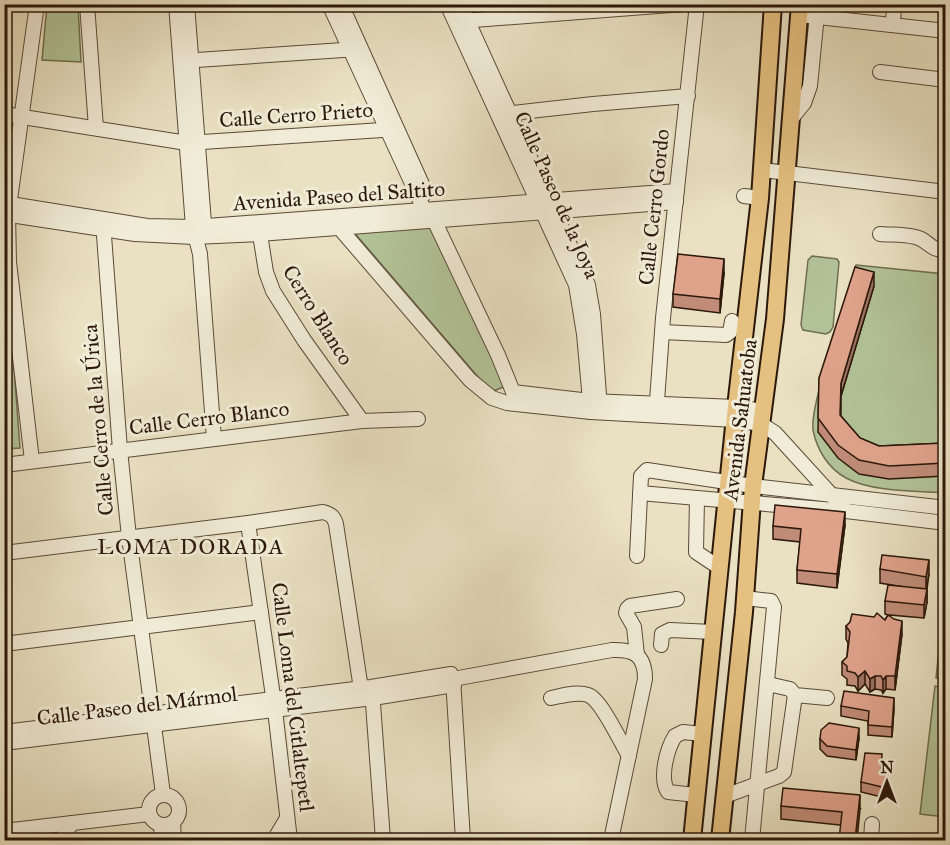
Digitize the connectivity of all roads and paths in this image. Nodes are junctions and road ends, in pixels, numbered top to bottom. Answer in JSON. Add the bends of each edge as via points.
{"nodes":[{"id":1,"x":37,"y":4,"type":"edge"},
{"id":2,"x":87,"y":4,"type":"edge"},
{"id":3,"x":176,"y":4,"type":"edge"},
{"id":4,"x":187,"y":4,"type":"edge"},
{"id":5,"x":329,"y":4,"type":"edge"},
{"id":6,"x":341,"y":4,"type":"edge"},
{"id":7,"x":447,"y":4,"type":"edge"},
{"id":8,"x":460,"y":4,"type":"edge"},
{"id":9,"x":684,"y":4,"type":"edge"},
{"id":10,"x":697,"y":4,"type":"edge"},
{"id":11,"x":773,"y":4,"type":"edge"},
{"id":12,"x":894,"y":4,"type":"edge"},
{"id":13,"x":796,"y":8,"type":"edge"},
{"id":14,"x":818,"y":10,"type":"edge"},
{"id":15,"x":461,"y":21,"type":"junction"},
{"id":16,"x":893,"y":24,"type":"junction"},
{"id":17,"x":945,"y":31,"type":"edge"},
{"id":18,"x":356,"y":49,"type":"junction"},
{"id":19,"x":186,"y":60,"type":"junction"},
{"id":20,"x":880,"y":72,"type":"dead end"},
{"id":21,"x":945,"y":80,"type":"edge"},
{"id":22,"x":688,"y":96,"type":"junction"},
{"id":23,"x":4,"y":114,"type":"edge"},
{"id":24,"x":505,"y":114,"type":"junction"},
{"id":25,"x":21,"y":116,"type":"junction"},
{"id":26,"x":791,"y":119,"type":"junction"},
{"id":27,"x":96,"y":128,"type":"junction"},
{"id":28,"x":392,"y":129,"type":"junction"},
{"id":29,"x":193,"y":143,"type":"junction"},
{"id":30,"x":762,"y":170,"type":"junction"},
{"id":31,"x":786,"y":174,"type":"junction"},
{"id":32,"x":945,"y":192,"type":"edge"},
{"id":33,"x":676,"y":197,"type":"junction"},
{"id":34,"x":752,"y":197,"type":"junction"},
{"id":35,"x":547,"y":207,"type":"junction"},
{"id":36,"x":6,"y":209,"type":"edge"},
{"id":37,"x":782,"y":214,"type":"junction"},
{"id":38,"x":432,"y":216,"type":"junction"},
{"id":39,"x":335,"y":223,"type":"junction"},
{"id":40,"x":103,"y":225,"type":"junction"},
{"id":41,"x":259,"y":229,"type":"junction"},
{"id":42,"x":200,"y":232,"type":"junction"},
{"id":43,"x":880,"y":234,"type":"dead end"},
{"id":44,"x":945,"y":250,"type":"edge"},
{"id":45,"x":7,"y":266,"type":"edge"},
{"id":46,"x":732,"y":321,"type":"dead end"},
{"id":47,"x":662,"y":332,"type":"junction"},
{"id":48,"x":510,"y":398,"type":"junction"},
{"id":49,"x":595,"y":406,"type":"junction"},
{"id":50,"x":656,"y":409,"type":"junction"},
{"id":51,"x":735,"y":413,"type":"junction"},
{"id":52,"x":762,"y":417,"type":"junction"},
{"id":53,"x":418,"y":419,"type":"dead end"},
{"id":54,"x":362,"y":421,"type":"junction"},
{"id":55,"x":214,"y":438,"type":"junction"},
{"id":56,"x":120,"y":450,"type":"junction"},
{"id":57,"x":32,"y":461,"type":"junction"},
{"id":58,"x":4,"y":465,"type":"edge"},
{"id":59,"x":729,"y":481,"type":"junction"},
{"id":60,"x":753,"y":486,"type":"junction"},
{"id":61,"x":640,"y":493,"type":"junction"},
{"id":62,"x":832,"y":495,"type":"junction"},
{"id":63,"x":697,"y":498,"type":"junction"},
{"id":64,"x":727,"y":501,"type":"junction"},
{"id":65,"x":752,"y":503,"type":"junction"},
{"id":66,"x":945,"y":508,"type":"edge"},
{"id":67,"x":846,"y":511,"type":"junction"},
{"id":68,"x":945,"y":520,"type":"edge"},
{"id":69,"x":248,"y":524,"type":"junction"},
{"id":70,"x":129,"y":537,"type":"junction"},
{"id":71,"x":4,"y":553,"type":"edge"},
{"id":72,"x":637,"y":556,"type":"dead end"},
{"id":73,"x":720,"y":568,"type":"junction"},
{"id":74,"x":745,"y":598,"type":"junction"},
{"id":75,"x":677,"y":599,"type":"dead end"},
{"id":76,"x":261,"y":612,"type":"junction"},
{"id":77,"x":142,"y":626,"type":"junction"},
{"id":78,"x":713,"y":632,"type":"junction"},
{"id":79,"x":4,"y":644,"type":"edge"},
{"id":80,"x":661,"y":645,"type":"dead end"},
{"id":81,"x":637,"y":655,"type":"junction"},
{"id":82,"x":453,"y":679,"type":"junction"},
{"id":83,"x":768,"y":684,"type":"junction"},
{"id":84,"x":368,"y":691,"type":"junction"},
{"id":85,"x":795,"y":695,"type":"junction"},
{"id":86,"x":551,"y":698,"type":"dead end"},
{"id":87,"x":827,"y":699,"type":"dead end"},
{"id":88,"x":274,"y":704,"type":"junction"},
{"id":89,"x":154,"y":719,"type":"junction"},
{"id":90,"x":4,"y":732,"type":"edge"},
{"id":91,"x":702,"y":734,"type":"junction"},
{"id":92,"x":4,"y":743,"type":"edge"},
{"id":93,"x":629,"y":756,"type":"junction"},
{"id":94,"x":756,"y":784,"type":"junction"},
{"id":95,"x":163,"y":794,"type":"junction"},
{"id":96,"x":696,"y":795,"type":"junction"},
{"id":97,"x":725,"y":796,"type":"junction"},
{"id":98,"x":149,"y":814,"type":"junction"},
{"id":99,"x":288,"y":818,"type":"junction"},
{"id":100,"x":72,"y":823,"type":"junction"},
{"id":101,"x":167,"y":824,"type":"junction"},
{"id":102,"x":872,"y":824,"type":"dead end"},
{"id":103,"x":4,"y":831,"type":"edge"},
{"id":104,"x":4,"y":837,"type":"edge"},
{"id":105,"x":8,"y":840,"type":"edge"},
{"id":106,"x":61,"y":840,"type":"edge"},
{"id":107,"x":162,"y":840,"type":"edge"},
{"id":108,"x":174,"y":840,"type":"edge"},
{"id":109,"x":274,"y":840,"type":"edge"},
{"id":110,"x":290,"y":840,"type":"edge"},
{"id":111,"x":383,"y":840,"type":"edge"},
{"id":112,"x":463,"y":840,"type":"edge"},
{"id":113,"x":611,"y":840,"type":"edge"},
{"id":114,"x":692,"y":840,"type":"edge"},
{"id":115,"x":720,"y":840,"type":"edge"},
{"id":116,"x":752,"y":840,"type":"edge"},
{"id":117,"x":871,"y":840,"type":"edge"}],
"edges":[{"from":1,"to":25,"type":"street"},
{"from":2,"to":27,"type":"street"},
{"from":3,"to":19,"type":"street"},
{"from":4,"to":19,"type":"street"},
{"from":5,"to":18,"type":"street"},
{"from":6,"to":18,"type":"street"},
{"from":7,"to":15,"type":"street","name":"Calle Paseo de la Joya"},
{"from":8,"to":15,"type":"street","name":"Calle Paseo de la Joya"},
{"from":9,"to":15,"type":"street"},
{"from":10,"to":22,"type":"street","name":"Calle Cerro Gordo"},
{"from":11,"to":30,"type":"main road","name":"Avenida Sahuatoba"},
{"from":12,"to":16,"type":"street"},
{"from":13,"to":14,"type":"street"},
{"from":13,"to":26,"type":"main road","name":"Avenida Sahuatoba"},
{"from":14,"to":16,"type":"street"},
{"from":14,"to":26,"type":"street","via":[[808,95]]},
{"from":15,"to":24,"type":"street","name":"Calle Paseo de la Joya"},
{"from":16,"to":17,"type":"street"},
{"from":18,"to":19,"type":"street"},
{"from":18,"to":28,"type":"street"},
{"from":19,"to":29,"type":"street"},
{"from":20,"to":21,"type":"street"},
{"from":22,"to":24,"type":"street"},
{"from":22,"to":33,"type":"street","name":"Calle Cerro Gordo"},
{"from":23,"to":25,"type":"street","name":"Calle Cerro Prieto"},
{"from":24,"to":35,"type":"street","name":"Calle Paseo de la Joya"},
{"from":25,"to":27,"type":"street","name":"Calle Cerro Prieto"},
{"from":25,"to":36,"type":"street"},
{"from":26,"to":31,"type":"main road","name":"Avenida Sahuatoba"},
{"from":27,"to":29,"type":"street","name":"Calle Cerro Prieto"},
{"from":28,"to":29,"type":"street","name":"Calle Cerro Prieto"},
{"from":28,"to":38,"type":"street"},
{"from":29,"to":42,"type":"street"},
{"from":30,"to":31,"type":"street"},
{"from":30,"to":34,"type":"main road","name":"Avenida Sahuatoba"},
{"from":31,"to":32,"type":"street"},
{"from":31,"to":37,"type":"main road","name":"Avenida Sahuatoba"},
{"from":33,"to":35,"type":"street","name":"Avenida Paseo del Saltito"},
{"from":33,"to":47,"type":"street","name":"Calle Cerro Gordo"},
{"from":34,"to":37,"type":"main road","via":[[771,202]]},
{"from":34,"to":51,"type":"main road","name":"Avenida Sahuatoba"},
{"from":35,"to":38,"type":"street","name":"Avenida Paseo del Saltito"},
{"from":35,"to":49,"type":"street","name":"Calle Paseo de la Joya","via":[[578,294]]},
{"from":36,"to":40,"type":"street","name":"Avenida Paseo del Saltito"},
{"from":36,"to":45,"type":"street"},
{"from":37,"to":52,"type":"main road","name":"Avenida Sahuatoba","via":[[775,319]]},
{"from":38,"to":39,"type":"street","name":"Avenida Paseo del Saltito"},
{"from":38,"to":48,"type":"street","via":[[498,355]]},
{"from":39,"to":41,"type":"street","name":"Avenida Paseo del Saltito"},
{"from":39,"to":48,"type":"street","via":[[470,380],[492,398]]},
{"from":40,"to":42,"type":"street","name":"Avenida Paseo del Saltito"},
{"from":40,"to":56,"type":"street","name":"Calle Cerro de la Úrica"},
{"from":41,"to":42,"type":"street","name":"Avenida Paseo del Saltito"},
{"from":41,"to":54,"type":"street","name":"Cerro Blanco","via":[[273,291]]},
{"from":42,"to":55,"type":"street"},
{"from":43,"to":44,"type":"street","via":[[915,237],[932,249]]},
{"from":45,"to":57,"type":"street"},
{"from":46,"to":47,"type":"street","via":[[726,334]]},
{"from":47,"to":50,"type":"street","name":"Calle Cerro Gordo"},
{"from":48,"to":49,"type":"street"},
{"from":49,"to":50,"type":"street"},
{"from":50,"to":51,"type":"street"},
{"from":51,"to":52,"type":"street"},
{"from":51,"to":59,"type":"main road","name":"Avenida Sahuatoba"},
{"from":52,"to":60,"type":"main road","name":"Avenida Sahuatoba"},
{"from":52,"to":62,"type":"street"},
{"from":53,"to":54,"type":"street","name":"Calle Cerro Blanco"},
{"from":54,"to":55,"type":"street","name":"Calle Cerro Blanco"},
{"from":55,"to":56,"type":"street","name":"Calle Cerro Blanco"},
{"from":56,"to":57,"type":"street","name":"Calle Cerro Blanco"},
{"from":56,"to":70,"type":"street","name":"Calle Cerro de la Úrica"},
{"from":57,"to":58,"type":"street","name":"Calle Cerro Blanco"},
{"from":59,"to":60,"type":"street"},
{"from":59,"to":61,"type":"street","via":[[651,469],[641,476]]},
{"from":59,"to":64,"type":"main road","name":"Avenida Sahuatoba"},
{"from":60,"to":62,"type":"street"},
{"from":60,"to":65,"type":"main road","name":"Avenida Sahuatoba"},
{"from":61,"to":63,"type":"street"},
{"from":61,"to":72,"type":"street"},
{"from":62,"to":66,"type":"street"},
{"from":62,"to":67,"type":"street"},
{"from":63,"to":64,"type":"street"},
{"from":63,"to":73,"type":"street","via":[[696,552]]},
{"from":64,"to":65,"type":"street"},
{"from":64,"to":73,"type":"main road","name":"Avenida Sahuatoba"},
{"from":65,"to":67,"type":"street"},
{"from":65,"to":74,"type":"main road","name":"Avenida Sahuatoba"},
{"from":67,"to":68,"type":"street"},
{"from":69,"to":70,"type":"street"},
{"from":69,"to":76,"type":"street","name":"Calle Loma del Citlaltepetl"},
{"from":69,"to":84,"type":"street","via":[[323,512],[333,516]]},
{"from":70,"to":71,"type":"street"},
{"from":70,"to":77,"type":"street","name":"Calle Cerro de la Úrica"},
{"from":73,"to":78,"type":"main road","name":"Avenida Sahuatoba"},
{"from":74,"to":83,"type":"street","via":[[774,605]]},
{"from":74,"to":97,"type":"main road","name":"Avenida Sahuatoba"},
{"from":75,"to":81,"type":"street","via":[[627,609],[634,627]]},
{"from":76,"to":77,"type":"street"},
{"from":76,"to":88,"type":"street","name":"Calle Loma del Citlaltepetl"},
{"from":77,"to":79,"type":"street"},
{"from":77,"to":89,"type":"street","name":"Calle Cerro de la Úrica"},
{"from":78,"to":80,"type":"street","via":[[670,630],[662,634]]},
{"from":78,"to":91,"type":"main road","name":"Avenida Sahuatoba"},
{"from":81,"to":82,"type":"street","name":"Calle Paseo del Mármol","via":[[625,649],[612,650]]},
{"from":81,"to":93,"type":"street","via":[[645,669],[645,679]]},
{"from":82,"to":84,"type":"street","name":"Calle Paseo del Mármol"},
{"from":82,"to":112,"type":"street"},
{"from":83,"to":85,"type":"street","via":[[790,689]]},
{"from":83,"to":94,"type":"street"},
{"from":84,"to":88,"type":"street","name":"Calle Paseo del Mármol"},
{"from":84,"to":111,"type":"street"},
{"from":85,"to":87,"type":"street"},
{"from":85,"to":94,"type":"street","via":[[786,769],[779,776]]},
{"from":86,"to":93,"type":"street","via":[[584,694],[592,697]]},
{"from":88,"to":89,"type":"street","name":"Calle Paseo del Mármol"},
{"from":88,"to":99,"type":"street","name":"Calle Loma del Citlaltepetl"},
{"from":89,"to":90,"type":"street","name":"Calle Paseo del Mármol"},
{"from":89,"to":92,"type":"street","name":"Calle Paseo del Mármol"},
{"from":89,"to":95,"type":"street","name":"Calle Cerro de la Úrica"},
{"from":91,"to":96,"type":"main road","name":"Avenida Sahuatoba"},
{"from":91,"to":96,"type":"street","via":[[683,732],[675,736],[665,776],[668,792]]},
{"from":93,"to":113,"type":"street"},
{"from":94,"to":97,"type":"street"},
{"from":94,"to":116,"type":"street"},
{"from":95,"to":98,"type":"street","via":[[153,798]]},
{"from":95,"to":101,"type":"street","via":[[174,798],[180,807],[177,819]]},
{"from":96,"to":114,"type":"main road","name":"Avenida Sahuatoba"},
{"from":97,"to":115,"type":"main road","name":"Avenida Sahuatoba"},
{"from":98,"to":100,"type":"street"},
{"from":98,"to":101,"type":"street","via":[[156,823]]},
{"from":99,"to":109,"type":"street"},
{"from":99,"to":110,"type":"street","name":"Calle Loma del Citlaltepetl"},
{"from":100,"to":103,"type":"street"},
{"from":100,"to":106,"type":"street"},
{"from":101,"to":107,"type":"street"},
{"from":101,"to":108,"type":"street"},
{"from":102,"to":117,"type":"street"},
{"from":104,"to":105,"type":"street"}]}
